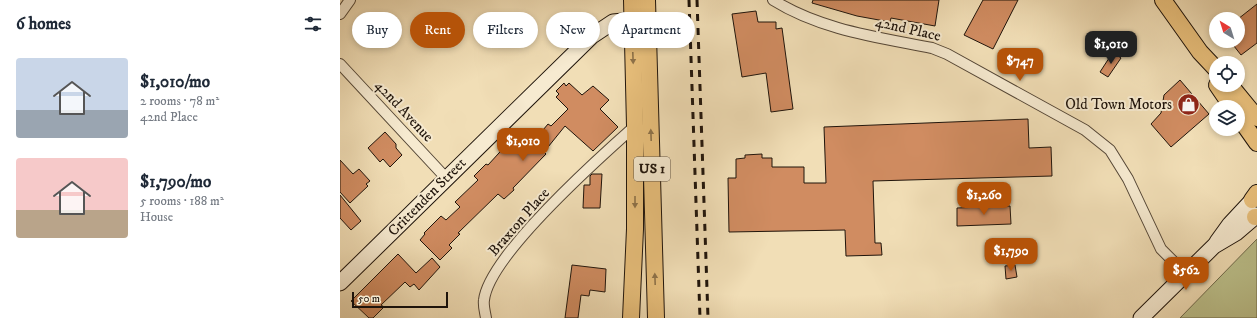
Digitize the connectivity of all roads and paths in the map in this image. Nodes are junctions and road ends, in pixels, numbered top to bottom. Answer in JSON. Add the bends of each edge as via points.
{"nodes":[{"id":1,"x":350,"y":0,"type":"edge"},
{"id":2,"x":632,"y":0,"type":"edge"},
{"id":3,"x":647,"y":0,"type":"edge"},
{"id":4,"x":773,"y":0,"type":"edge"},
{"id":5,"x":1162,"y":0,"type":"edge"},
{"id":6,"x":637,"y":12,"type":"edge"},
{"id":7,"x":643,"y":12,"type":"edge"},
{"id":8,"x":340,"y":14,"type":"edge"},
{"id":9,"x":608,"y":25,"type":"edge"},
{"id":10,"x":639,"y":48,"type":"edge"},
{"id":11,"x":642,"y":48,"type":"edge"},
{"id":12,"x":1200,"y":52,"type":"junction"},
{"id":13,"x":1209,"y":62,"type":"edge"},
{"id":14,"x":340,"y":64,"type":"edge"},
{"id":15,"x":1209,"y":69,"type":"edge"},
{"id":16,"x":1236,"y":92,"type":"edge"},
{"id":17,"x":1257,"y":118,"type":"edge"},
{"id":18,"x":635,"y":126,"type":"junction"},
{"id":19,"x":1245,"y":127,"type":"edge"},
{"id":20,"x":1255,"y":142,"type":"edge"},
{"id":21,"x":446,"y":178,"type":"junction"},
{"id":22,"x":1255,"y":196,"type":"edge"},
{"id":23,"x":1256,"y":217,"type":"edge"},
{"id":24,"x":1214,"y":246,"type":"junction"},
{"id":25,"x":1185,"y":273,"type":"junction"},
{"id":26,"x":340,"y":284,"type":"edge"},
{"id":27,"x":486,"y":318,"type":"edge"},
{"id":28,"x":631,"y":318,"type":"edge"},
{"id":29,"x":656,"y":318,"type":"edge"},
{"id":30,"x":1141,"y":318,"type":"edge"}],
"edges":[{"from":1,"to":8,"type":"street"},
{"from":2,"to":6,"type":"main road","number":"US 1"},
{"from":3,"to":7,"type":"main road","number":"US 1"},
{"from":4,"to":25,"type":"street","name":"42nd Place","via":[[794,13],[827,25],[932,48],[947,54],[1085,130],[1110,150],[1128,179],[1161,249]]},
{"from":5,"to":12,"type":"main road"},
{"from":9,"to":21,"type":"street","name":"Crittenden Street","via":[[592,36]]},
{"from":10,"to":18,"type":"main road","number":"US 1","one_way":true},
{"from":29,"to":11,"type":"main road","number":"US 1","one_way":true},
{"from":12,"to":13,"type":"main road"},
{"from":12,"to":15,"type":"main road"},
{"from":14,"to":21,"type":"street","name":"42nd Avenue"},
{"from":16,"to":17,"type":"main road"},
{"from":18,"to":27,"type":"street","name":"Braxton Place","via":[[592,164],[512,248],[496,270],[486,290]]},
{"from":18,"to":28,"type":"main road","number":"US 1","one_way":true,"via":[[635,229]]},
{"from":19,"to":20,"type":"main road"},
{"from":21,"to":26,"type":"street","name":"Crittenden Street"},
{"from":22,"to":24,"type":"street"},
{"from":23,"to":24,"type":"street"},
{"from":24,"to":25,"type":"street"},
{"from":25,"to":30,"type":"street"}]}
